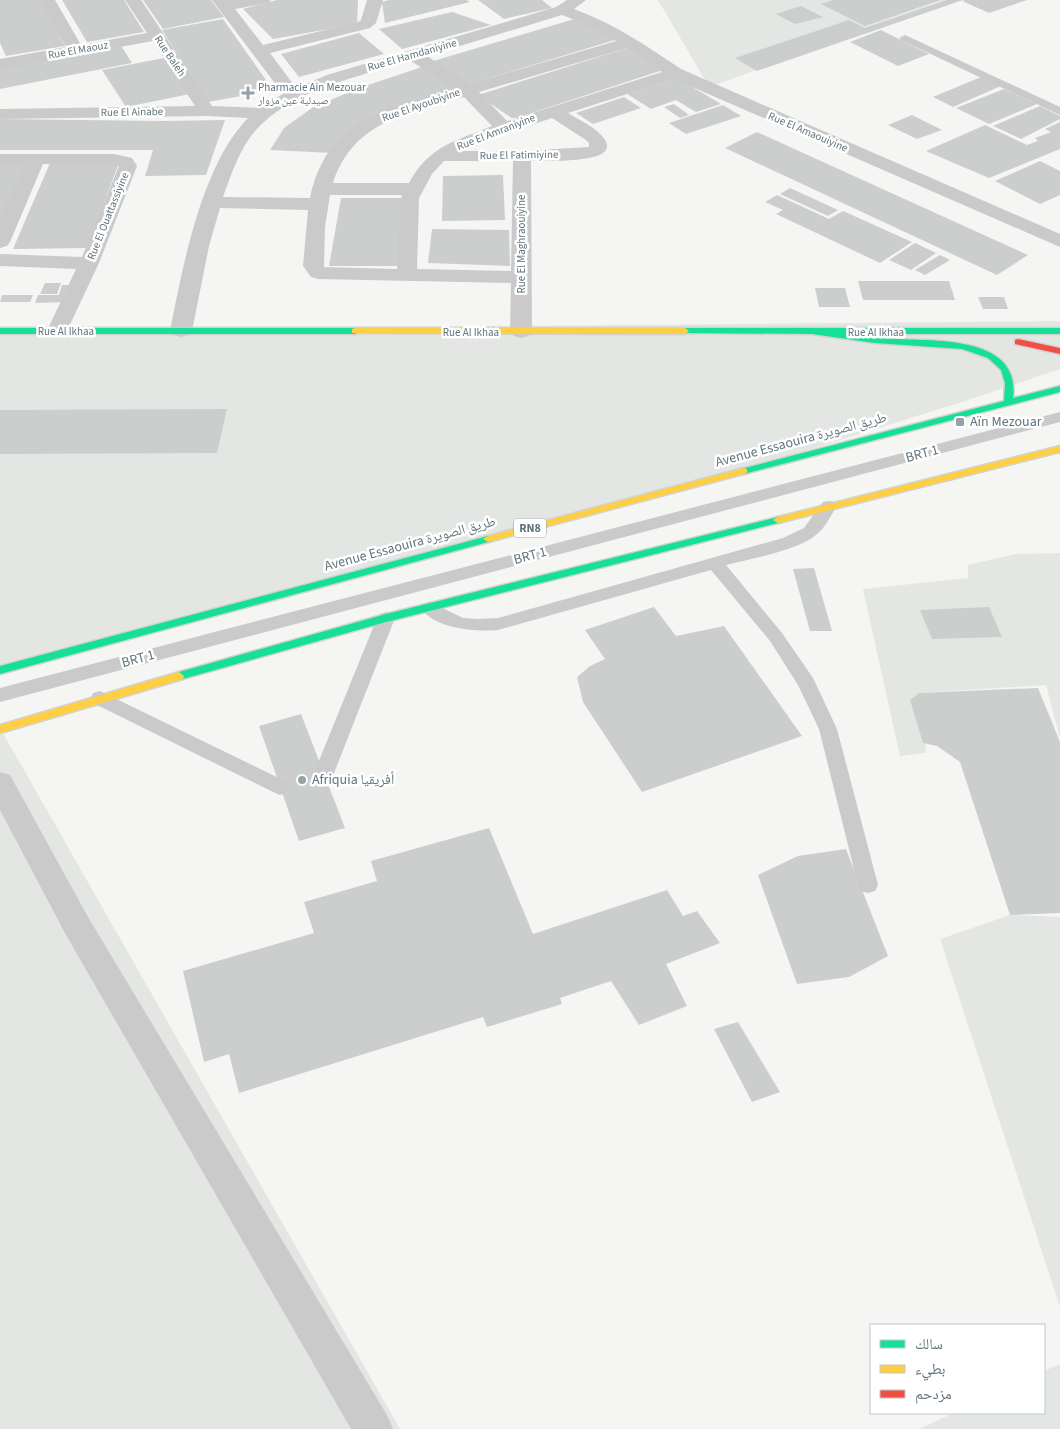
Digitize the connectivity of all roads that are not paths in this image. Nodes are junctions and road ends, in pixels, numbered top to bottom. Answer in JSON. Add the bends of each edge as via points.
{"nodes":[{"id":1,"x":47,"y":0,"type":"edge"},
{"id":2,"x":133,"y":0,"type":"edge"},
{"id":3,"x":263,"y":0,"type":"edge"},
{"id":4,"x":375,"y":0,"type":"edge"},
{"id":5,"x":222,"y":3,"type":"edge"},
{"id":6,"x":567,"y":4,"type":"edge"},
{"id":7,"x":156,"y":36,"type":"junction"},
{"id":8,"x":905,"y":38,"type":"dead end"},
{"id":9,"x":629,"y":42,"type":"junction"},
{"id":10,"x":76,"y":50,"type":"junction"},
{"id":11,"x":259,"y":51,"type":"junction"},
{"id":12,"x":414,"y":55,"type":"junction"},
{"id":13,"x":0,"y":64,"type":"edge"},
{"id":14,"x":675,"y":73,"type":"junction"},
{"id":15,"x":466,"y":89,"type":"junction"},
{"id":16,"x":294,"y":96,"type":"junction"},
{"id":17,"x":208,"y":111,"type":"junction"},
{"id":18,"x":1060,"y":111,"type":"edge"},
{"id":19,"x":552,"y":112,"type":"junction"},
{"id":20,"x":263,"y":113,"type":"junction"},
{"id":21,"x":0,"y":114,"type":"edge"},
{"id":22,"x":504,"y":128,"type":"junction"},
{"id":23,"x":439,"y":156,"type":"junction"},
{"id":24,"x":522,"y":156,"type":"junction"},
{"id":25,"x":0,"y":159,"type":"edge"},
{"id":26,"x":36,"y":159,"type":"junction"},
{"id":27,"x":415,"y":189,"type":"junction"},
{"id":28,"x":319,"y":197,"type":"junction"},
{"id":29,"x":213,"y":202,"type":"junction"},
{"id":30,"x":0,"y":242,"type":"edge"},
{"id":31,"x":1060,"y":242,"type":"edge"},
{"id":32,"x":0,"y":260,"type":"edge"},
{"id":33,"x":89,"y":263,"type":"junction"},
{"id":34,"x":407,"y":274,"type":"junction"},
{"id":35,"x":521,"y":277,"type":"junction"},
{"id":36,"x":0,"y":331,"type":"edge"},
{"id":37,"x":58,"y":331,"type":"junction"},
{"id":38,"x":181,"y":331,"type":"junction"},
{"id":39,"x":1060,"y":331,"type":"edge"},
{"id":40,"x":520,"y":332,"type":"junction"},
{"id":41,"x":815,"y":332,"type":"junction"},
{"id":42,"x":942,"y":332,"type":"junction"},
{"id":43,"x":1060,"y":351,"type":"edge"},
{"id":44,"x":1060,"y":389,"type":"edge"},
{"id":45,"x":1008,"y":402,"type":"junction"},
{"id":46,"x":1060,"y":417,"type":"edge"},
{"id":47,"x":1060,"y":449,"type":"edge"},
{"id":48,"x":829,"y":506,"type":"junction"},
{"id":49,"x":716,"y":564,"type":"junction"},
{"id":50,"x":430,"y":608,"type":"junction"},
{"id":51,"x":386,"y":618,"type":"junction"},
{"id":52,"x":0,"y":670,"type":"edge"},
{"id":53,"x":0,"y":695,"type":"edge"},
{"id":54,"x":100,"y":698,"type":"junction"},
{"id":55,"x":0,"y":728,"type":"edge"},
{"id":56,"x":324,"y":773,"type":"dead end"},
{"id":57,"x":0,"y":783,"type":"edge"},
{"id":58,"x":280,"y":787,"type":"dead end"},
{"id":59,"x":868,"y":885,"type":"dead end"},
{"id":60,"x":373,"y":1429,"type":"edge"}],
"edges":[{"from":1,"to":10,"type":"street"},
{"from":2,"to":7,"type":"street","name":"Rue Baleh"},
{"from":3,"to":5,"type":"street"},
{"from":4,"to":11,"type":"street","via":[[368,23],[364,25]]},
{"from":5,"to":11,"type":"street"},
{"from":6,"to":9,"type":"street","name":"Rue El Amaouiyine"},
{"from":6,"to":12,"type":"street","name":"Rue El Hamdaniyine"},
{"from":7,"to":10,"type":"street","name":"Rue El Maouz"},
{"from":7,"to":17,"type":"street","name":"Rue Baleh"},
{"from":8,"to":18,"type":"lane"},
{"from":9,"to":14,"type":"street","name":"Rue El Amaouiyine"},
{"from":9,"to":15,"type":"street","name":"Rue El Ayoubiyine"},
{"from":10,"to":13,"type":"street","name":"Rue El Maouz"},
{"from":11,"to":16,"type":"street"},
{"from":12,"to":15,"type":"street"},
{"from":12,"to":16,"type":"street","name":"Rue El Hamdaniyine","via":[[346,75]]},
{"from":14,"to":19,"type":"street","name":"Rue El Amraniyine"},
{"from":14,"to":31,"type":"street","name":"Rue El Amaouiyine"},
{"from":15,"to":22,"type":"street"},
{"from":15,"to":28,"type":"street","name":"Rue El Ayoubiyine","via":[[395,112],[364,126],[346,142],[331,163]]},
{"from":16,"to":20,"type":"street","name":"Rue El Hamdaniyine"},
{"from":17,"to":20,"type":"street","name":"Rue El Ainabe"},
{"from":17,"to":21,"type":"street","name":"Rue El Ainabe"},
{"from":19,"to":22,"type":"street","name":"Rue El Amraniyine"},
{"from":19,"to":24,"type":"street","name":"Rue El Fatimiyine","via":[[592,136],[598,142],[598,150]]},
{"from":20,"to":29,"type":"street","name":"Rue El Hamdaniyine","via":[[234,148]]},
{"from":22,"to":23,"type":"street","name":"Rue El Amraniyine"},
{"from":23,"to":24,"type":"street","name":"Rue El Fatimiyine"},
{"from":23,"to":27,"type":"street","name":"Rue El Amraniyine","via":[[424,172]]},
{"from":24,"to":35,"type":"street","name":"Rue El Maghraouiyine"},
{"from":25,"to":26,"type":"street","name":"Rue El Ouattassiyine"},
{"from":26,"to":30,"type":"street"},
{"from":26,"to":33,"type":"street","name":"Rue El Ouattassiyine","via":[[114,159],[126,162],[128,166]]},
{"from":27,"to":28,"type":"street"},
{"from":27,"to":34,"type":"street","name":"Rue El Amraniyine","via":[[410,198]]},
{"from":28,"to":29,"type":"street"},
{"from":28,"to":34,"type":"street","name":"Rue El Ayoubiyine","via":[[314,270],[326,274]]},
{"from":29,"to":38,"type":"street","name":"Rue El Hamdaniyine","via":[[194,262]]},
{"from":32,"to":33,"type":"street"},
{"from":33,"to":37,"type":"street","name":"Rue El Ouattassiyine"},
{"from":34,"to":35,"type":"street","name":"Rue El Ayoubiyine"},
{"from":35,"to":40,"type":"street","name":"Rue El Maghraouiyine"},
{"from":36,"to":37,"type":"main road","name":"Rue Al Ikhaa"},
{"from":37,"to":38,"type":"main road","name":"Rue Al Ikhaa"},
{"from":38,"to":40,"type":"main road","name":"Rue Al Ikhaa"},
{"from":39,"to":42,"type":"main road","name":"Rue Al Ikhaa"},
{"from":40,"to":41,"type":"main road","name":"Rue Al Ikhaa"},
{"from":41,"to":42,"type":"main road","name":"Rue Al Ikhaa"},
{"from":41,"to":45,"type":"main road","via":[[974,349],[1003,366],[1009,377]]},
{"from":42,"to":43,"type":"main road","name":"Rue Al Ikhaa"},
{"from":44,"to":45,"type":"main road","name":"Avenue Essaouira طريق الصويرة","number":"RN8"},
{"from":45,"to":52,"type":"main road","name":"Avenue Essaouira طريق الصويرة","number":"RN8"},
{"from":46,"to":53,"type":"lane","name":"BRT 1"},
{"from":47,"to":48,"type":"main road"},
{"from":48,"to":49,"type":"lane","via":[[819,525],[802,538]]},
{"from":48,"to":50,"type":"main road"},
{"from":49,"to":50,"type":"lane","via":[[498,624],[462,625]]},
{"from":49,"to":59,"type":"lane","via":[[776,638],[806,682],[828,729]]},
{"from":50,"to":51,"type":"main road"},
{"from":51,"to":54,"type":"main road"},
{"from":51,"to":56,"type":"lane"},
{"from":54,"to":55,"type":"main road"},
{"from":54,"to":58,"type":"lane"},
{"from":57,"to":60,"type":"street","via":[[76,926]]}]}
